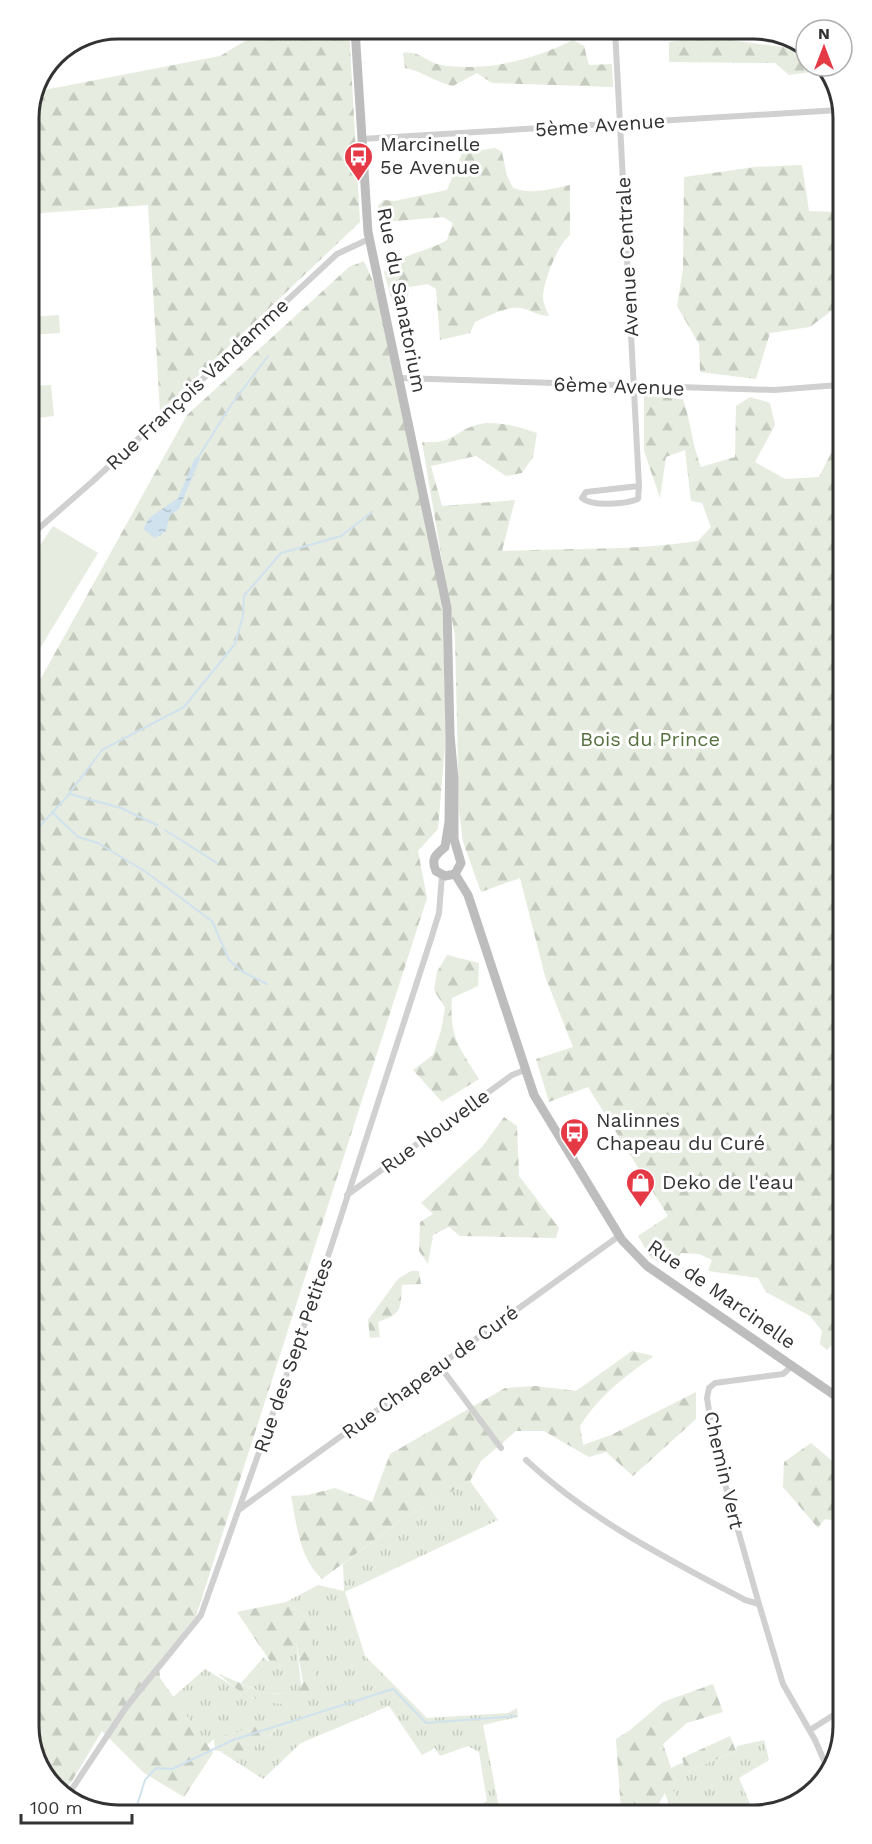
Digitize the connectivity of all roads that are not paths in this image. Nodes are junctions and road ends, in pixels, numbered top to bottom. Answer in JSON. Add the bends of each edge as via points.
{"nodes":[{"id":1,"x":356,"y":39,"type":"edge"},
{"id":2,"x":615,"y":39,"type":"edge"},
{"id":3,"x":832,"y":110,"type":"edge"},
{"id":4,"x":619,"y":124,"type":"junction"},
{"id":5,"x":361,"y":139,"type":"junction"},
{"id":6,"x":369,"y":239,"type":"junction"},
{"id":7,"x":399,"y":378,"type":"junction"},
{"id":8,"x":833,"y":386,"type":"edge"},
{"id":9,"x":635,"y":387,"type":"junction"},
{"id":10,"x":639,"y":486,"type":"junction"},
{"id":11,"x":39,"y":528,"type":"edge"},
{"id":12,"x":450,"y":735,"type":"junction"},
{"id":13,"x":444,"y":849,"type":"junction"},
{"id":14,"x":456,"y":851,"type":"junction"},
{"id":15,"x":455,"y":874,"type":"junction"},
{"id":16,"x":442,"y":875,"type":"junction"},
{"id":17,"x":525,"y":1070,"type":"junction"},
{"id":18,"x":346,"y":1195,"type":"junction"},
{"id":19,"x":619,"y":1236,"type":"junction"},
{"id":20,"x":439,"y":1365,"type":"junction"},
{"id":21,"x":793,"y":1365,"type":"junction"},
{"id":22,"x":833,"y":1394,"type":"edge"},
{"id":23,"x":501,"y":1448,"type":"dead end"},
{"id":24,"x":526,"y":1460,"type":"dead end"},
{"id":25,"x":240,"y":1509,"type":"junction"},
{"id":26,"x":759,"y":1605,"type":"junction"},
{"id":27,"x":833,"y":1715,"type":"edge"},
{"id":28,"x":810,"y":1730,"type":"junction"},
{"id":29,"x":824,"y":1762,"type":"edge"},
{"id":30,"x":71,"y":1790,"type":"edge"}],
"edges":[{"from":1,"to":5,"type":"street","name":"Rue du Sanatorium"},
{"from":2,"to":4,"type":"street","name":"Avenue Centrale"},
{"from":3,"to":4,"type":"street","name":"5ème Avenue"},
{"from":4,"to":5,"type":"street","name":"5ème Avenue"},
{"from":4,"to":9,"type":"street","name":"Avenue Centrale"},
{"from":5,"to":6,"type":"street","name":"Rue du Sanatorium"},
{"from":6,"to":7,"type":"street","name":"Rue du Sanatorium"},
{"from":6,"to":11,"type":"street","name":"Rue François Vandamme","via":[[337,254]]},
{"from":7,"to":9,"type":"street","name":"6ème Avenue"},
{"from":7,"to":12,"type":"street","name":"Rue du Sanatorium","via":[[447,612]]},
{"from":8,"to":9,"type":"street","name":"6ème Avenue","via":[[784,390]]},
{"from":9,"to":10,"type":"street","name":"Avenue Centrale"},
{"from":10,"to":10,"type":"street","via":[[586,492],[582,498],[590,502],[630,502],[638,498]]},
{"from":12,"to":13,"type":"street","via":[[449,822]]},
{"from":12,"to":14,"type":"street"},
{"from":13,"to":14,"type":"street"},
{"from":13,"to":16,"type":"street","via":[[433,862]]},
{"from":14,"to":15,"type":"street","via":[[461,863]]},
{"from":15,"to":16,"type":"street"},
{"from":15,"to":17,"type":"street","name":"Rue de Marcinelle","via":[[468,895]]},
{"from":16,"to":18,"type":"street","name":"Rue des Sept Petites","via":[[434,930]]},
{"from":17,"to":18,"type":"street","name":"Rue Nouvelle","via":[[512,1075]]},
{"from":17,"to":19,"type":"street","name":"Rue de Marcinelle","via":[[535,1099]]},
{"from":18,"to":25,"type":"street","name":"Rue des Sept Petites"},
{"from":19,"to":20,"type":"street","name":"Rue Chapeau de Curé"},
{"from":19,"to":21,"type":"street","name":"Rue de Marcinelle","via":[[645,1264]]},
{"from":20,"to":23,"type":"street"},
{"from":20,"to":25,"type":"street","name":"Rue Chapeau de Curé"},
{"from":21,"to":22,"type":"street","name":"Rue de Marcinelle"},
{"from":21,"to":26,"type":"street","name":"Chemin Vert","via":[[783,1374],[715,1383],[707,1393],[715,1449]]},
{"from":24,"to":26,"type":"street","via":[[609,1525]]},
{"from":25,"to":30,"type":"street","name":"Rue des Sept Petites","via":[[201,1615],[127,1706]]},
{"from":26,"to":28,"type":"street","name":"Chemin Vert","via":[[783,1684]]},
{"from":27,"to":28,"type":"street"},
{"from":28,"to":29,"type":"street","name":"Chemin Vert"}]}
